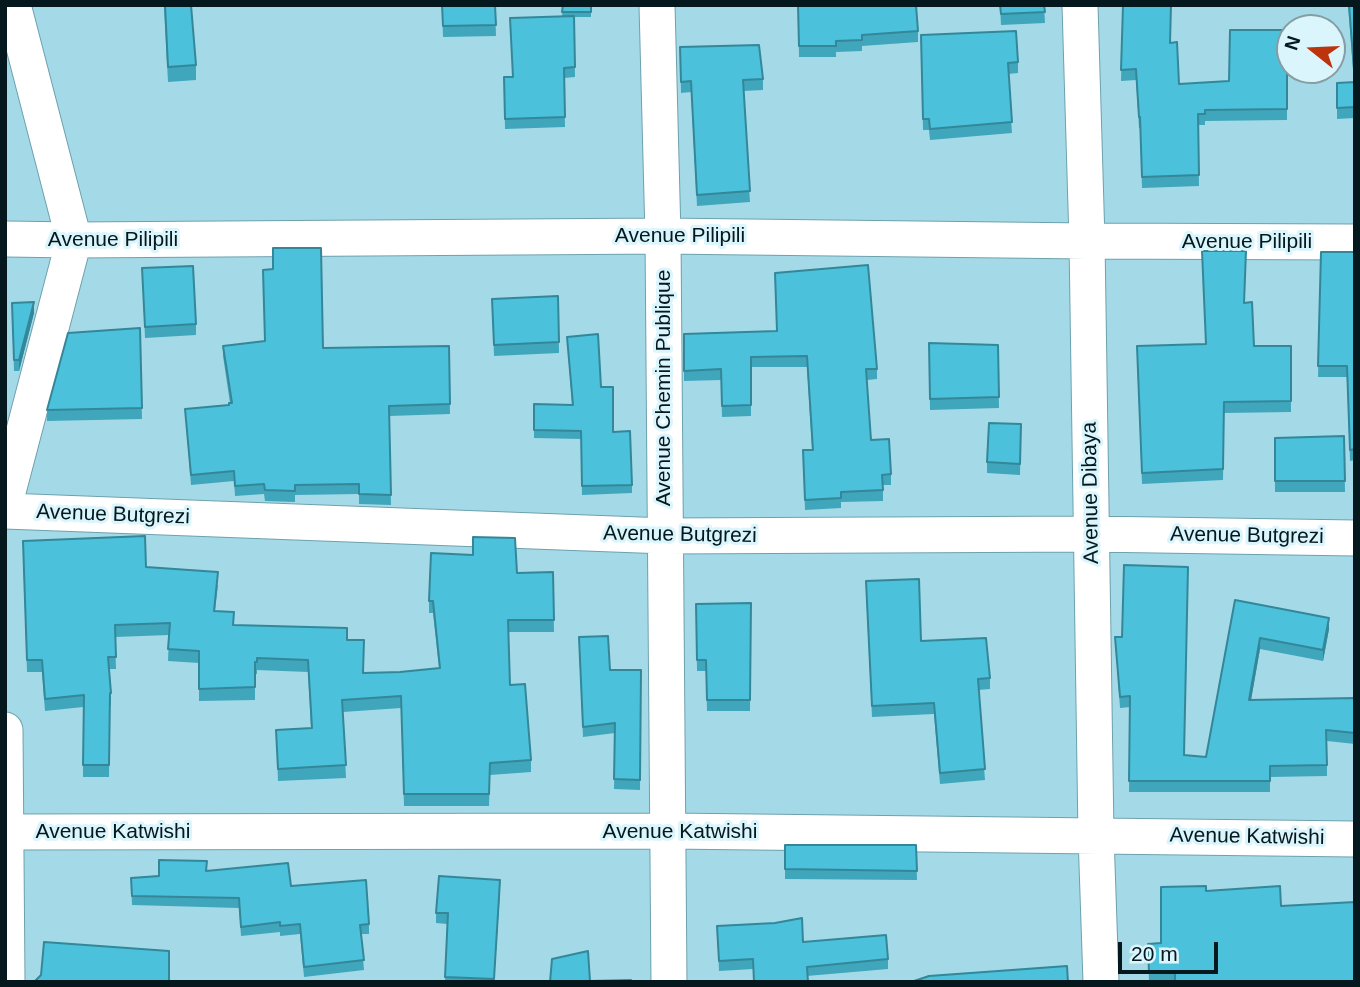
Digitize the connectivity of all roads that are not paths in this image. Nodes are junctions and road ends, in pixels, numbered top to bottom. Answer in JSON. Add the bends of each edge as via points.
{"nodes":[{"id":1,"x":13,"y":5,"type":"edge"},
{"id":2,"x":657,"y":5,"type":"edge"},
{"id":3,"x":1080,"y":5,"type":"edge"},
{"id":4,"x":663,"y":236,"type":"junction"},
{"id":5,"x":6,"y":239,"type":"edge"},
{"id":6,"x":74,"y":240,"type":"junction"},
{"id":7,"x":1087,"y":241,"type":"junction"},
{"id":8,"x":1355,"y":242,"type":"edge"},
{"id":9,"x":5,"y":503,"type":"edge"},
{"id":10,"x":5,"y":511,"type":"edge"},
{"id":11,"x":1091,"y":534,"type":"junction"},
{"id":12,"x":666,"y":536,"type":"junction"},
{"id":13,"x":1355,"y":538,"type":"edge"},
{"id":14,"x":5,"y":730,"type":"edge"},
{"id":15,"x":669,"y":831,"type":"junction"},
{"id":16,"x":6,"y":832,"type":"edge"},
{"id":17,"x":1096,"y":835,"type":"junction"},
{"id":18,"x":1355,"y":839,"type":"edge"},
{"id":19,"x":7,"y":982,"type":"edge"},
{"id":20,"x":669,"y":982,"type":"edge"},
{"id":21,"x":1101,"y":982,"type":"edge"}],
"edges":[{"from":1,"to":6,"type":"street"},
{"from":2,"to":4,"type":"street","name":"Avenue Chemin Publique"},
{"from":3,"to":7,"type":"street","name":"Avenue Dibaya"},
{"from":4,"to":6,"type":"street","name":"Avenue Pilipili"},
{"from":4,"to":7,"type":"street","name":"Avenue Pilipili"},
{"from":4,"to":12,"type":"street","name":"Avenue Chemin Publique"},
{"from":5,"to":6,"type":"street","name":"Avenue Pilipili"},
{"from":6,"to":9,"type":"street"},
{"from":7,"to":8,"type":"street","name":"Avenue Pilipili"},
{"from":7,"to":11,"type":"street","name":"Avenue Dibaya"},
{"from":10,"to":12,"type":"street","name":"Avenue Butgrezi"},
{"from":11,"to":12,"type":"street","name":"Avenue Butgrezi"},
{"from":11,"to":13,"type":"street","name":"Avenue Butgrezi"},
{"from":11,"to":17,"type":"street","name":"Avenue Dibaya"},
{"from":12,"to":15,"type":"street","name":"Avenue Chemin Publique"},
{"from":14,"to":16,"type":"street"},
{"from":15,"to":16,"type":"street","name":"Avenue Katwishi"},
{"from":15,"to":17,"type":"street","name":"Avenue Katwishi"},
{"from":15,"to":20,"type":"street","name":"Avenue Chemin Publique"},
{"from":16,"to":19,"type":"street"},
{"from":17,"to":18,"type":"street","name":"Avenue Katwishi"},
{"from":17,"to":21,"type":"street","name":"Avenue Dibaya"}]}
